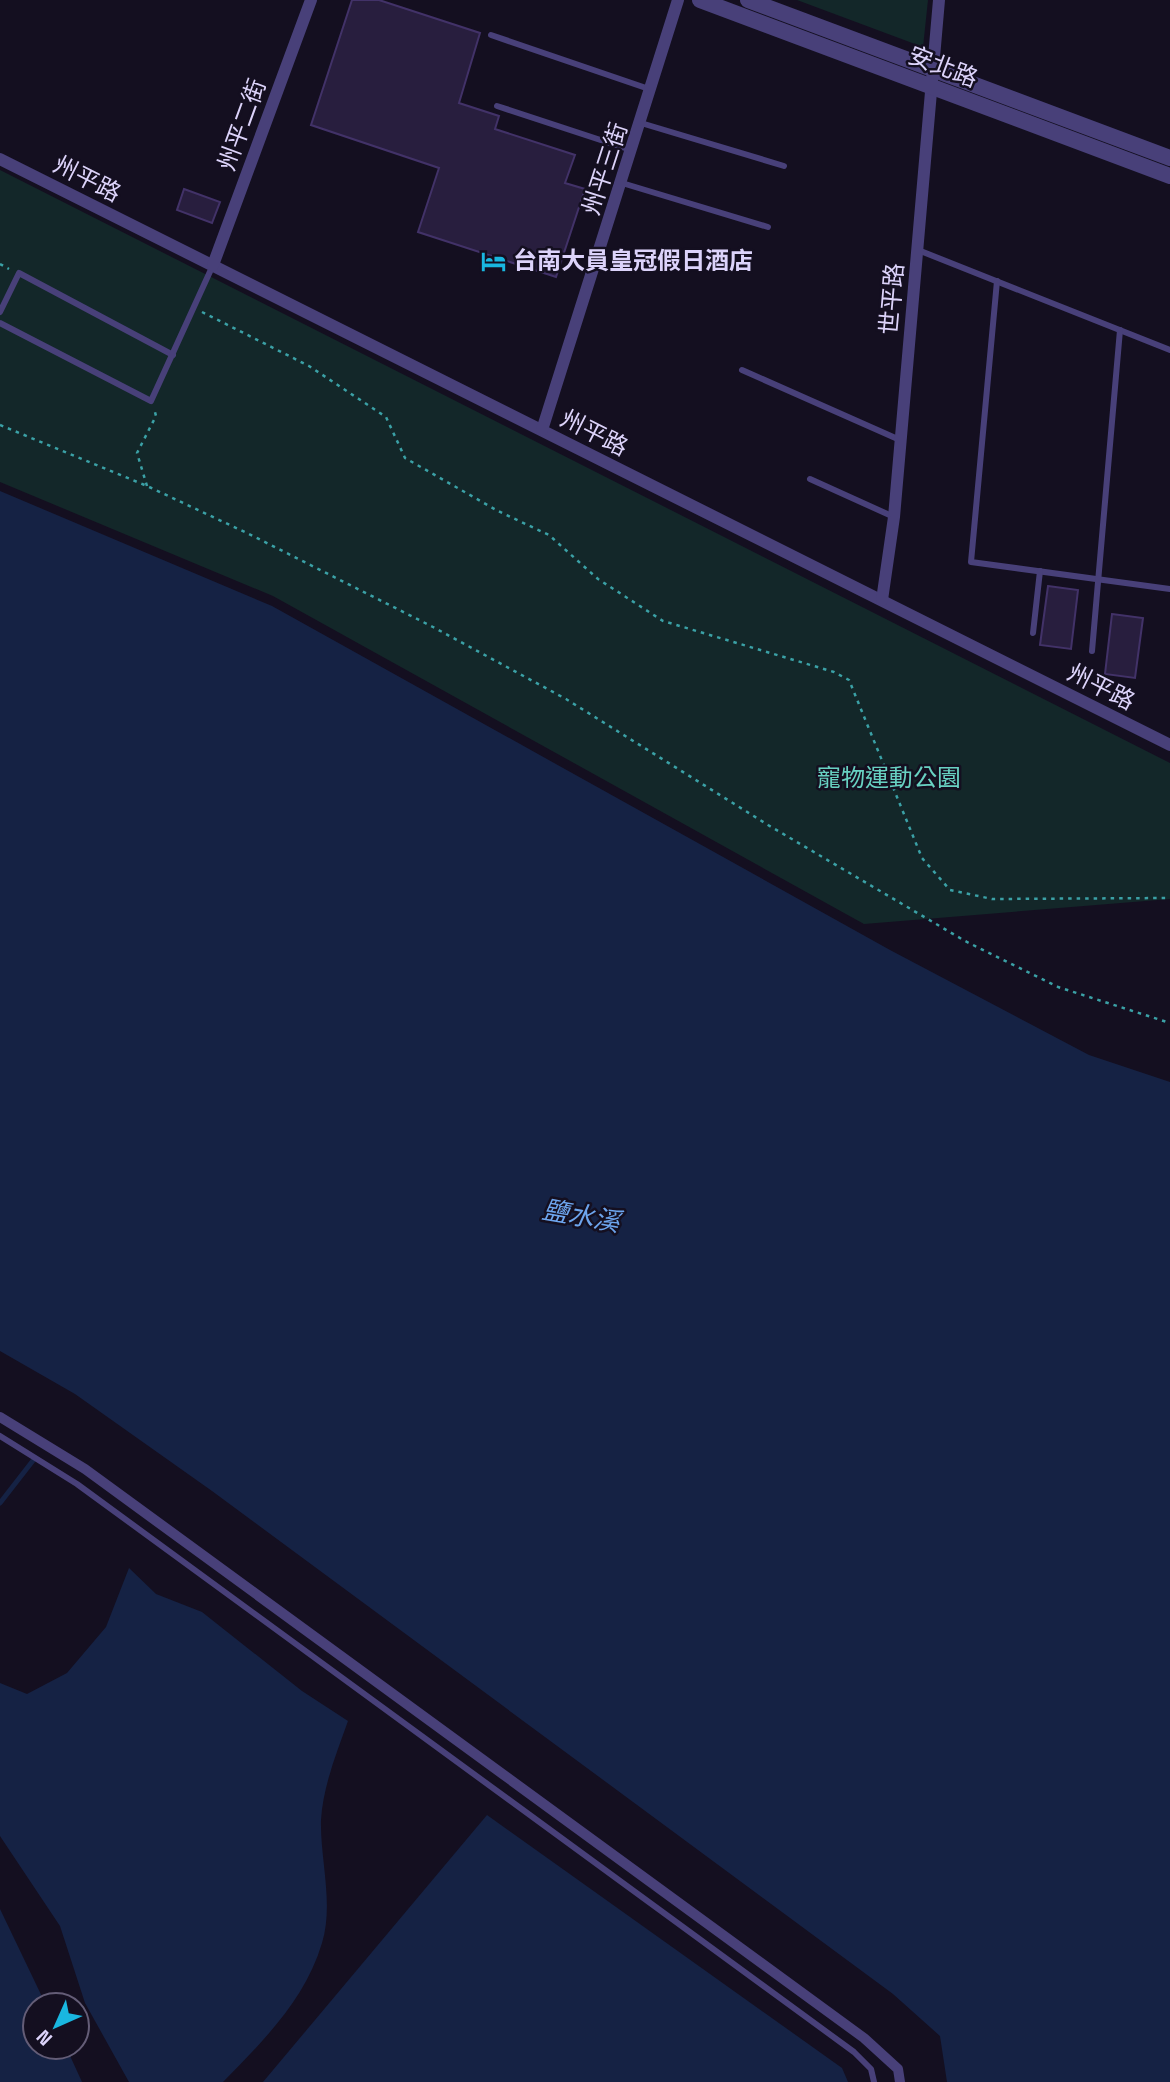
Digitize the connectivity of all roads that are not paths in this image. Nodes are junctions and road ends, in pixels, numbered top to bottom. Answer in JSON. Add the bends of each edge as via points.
{"nodes":[{"id":1,"x":310,"y":0,"type":"edge"},
{"id":2,"x":678,"y":0,"type":"edge"},
{"id":3,"x":700,"y":0,"type":"edge"},
{"id":4,"x":748,"y":0,"type":"edge"},
{"id":5,"x":939,"y":0,"type":"edge"},
{"id":6,"x":491,"y":35,"type":"dead end"},
{"id":7,"x":931,"y":69,"type":"junction"},
{"id":8,"x":929,"y":86,"type":"junction"},
{"id":9,"x":652,"y":90,"type":"junction"},
{"id":10,"x":497,"y":106,"type":"dead end"},
{"id":11,"x":641,"y":123,"type":"junction"},
{"id":12,"x":633,"y":151,"type":"junction"},
{"id":13,"x":1170,"y":158,"type":"edge"},
{"id":14,"x":0,"y":159,"type":"edge"},
{"id":15,"x":784,"y":166,"type":"dead end"},
{"id":16,"x":1170,"y":176,"type":"edge"},
{"id":17,"x":622,"y":183,"type":"junction"},
{"id":18,"x":768,"y":228,"type":"dead end"},
{"id":19,"x":917,"y":250,"type":"junction"},
{"id":20,"x":213,"y":265,"type":"junction"},
{"id":21,"x":997,"y":281,"type":"junction"},
{"id":22,"x":0,"y":312,"type":"edge"},
{"id":23,"x":0,"y":323,"type":"edge"},
{"id":24,"x":1120,"y":330,"type":"junction"},
{"id":25,"x":1170,"y":349,"type":"edge"},
{"id":26,"x":173,"y":355,"type":"junction"},
{"id":27,"x":742,"y":370,"type":"dead end"},
{"id":28,"x":542,"y":430,"type":"junction"},
{"id":29,"x":901,"y":440,"type":"junction"},
{"id":30,"x":810,"y":479,"type":"dead end"},
{"id":31,"x":894,"y":517,"type":"junction"},
{"id":32,"x":1040,"y":571,"type":"junction"},
{"id":33,"x":1099,"y":579,"type":"junction"},
{"id":34,"x":1170,"y":589,"type":"edge"},
{"id":35,"x":882,"y":600,"type":"junction"},
{"id":36,"x":1033,"y":634,"type":"dead end"},
{"id":37,"x":1093,"y":651,"type":"dead end"},
{"id":38,"x":1170,"y":745,"type":"edge"},
{"id":39,"x":0,"y":1417,"type":"edge"},
{"id":40,"x":0,"y":1436,"type":"edge"},
{"id":41,"x":874,"y":2082,"type":"edge"},
{"id":42,"x":900,"y":2082,"type":"edge"}],
"edges":[{"from":1,"to":20,"type":"street","name":"州平二街"},
{"from":2,"to":9,"type":"street","name":"州平三街"},
{"from":3,"to":8,"type":"street","name":"安北路"},
{"from":4,"to":7,"type":"street","name":"安北路"},
{"from":5,"to":7,"type":"street","name":"世平路"},
{"from":6,"to":9,"type":"lane"},
{"from":7,"to":8,"type":"street","name":"世平路"},
{"from":7,"to":13,"type":"street","name":"安北路"},
{"from":8,"to":16,"type":"street","name":"安北路"},
{"from":8,"to":19,"type":"street","name":"世平路"},
{"from":9,"to":11,"type":"street","name":"州平三街"},
{"from":10,"to":12,"type":"lane"},
{"from":11,"to":12,"type":"street","name":"州平三街"},
{"from":11,"to":15,"type":"lane"},
{"from":12,"to":17,"type":"street","name":"州平三街"},
{"from":14,"to":20,"type":"street","name":"州平路"},
{"from":17,"to":18,"type":"lane"},
{"from":17,"to":28,"type":"street","name":"州平三街"},
{"from":19,"to":21,"type":"lane"},
{"from":19,"to":29,"type":"street","name":"世平路"},
{"from":20,"to":26,"type":"lane"},
{"from":20,"to":28,"type":"street","name":"州平路"},
{"from":21,"to":24,"type":"lane"},
{"from":21,"to":32,"type":"lane","via":[[971,562]]},
{"from":22,"to":26,"type":"lane","via":[[19,273]]},
{"from":23,"to":26,"type":"lane","via":[[151,401]]},
{"from":24,"to":25,"type":"lane"},
{"from":24,"to":33,"type":"lane"},
{"from":27,"to":29,"type":"lane"},
{"from":28,"to":35,"type":"street","name":"州平路"},
{"from":29,"to":31,"type":"street","name":"世平路"},
{"from":30,"to":31,"type":"lane"},
{"from":31,"to":35,"type":"street","name":"世平路"},
{"from":32,"to":33,"type":"lane"},
{"from":32,"to":36,"type":"lane"},
{"from":33,"to":34,"type":"lane"},
{"from":33,"to":37,"type":"lane"},
{"from":35,"to":38,"type":"street","name":"州平路"},
{"from":39,"to":42,"type":"street","via":[[85,1469],[864,2038],[898,2069]]},
{"from":40,"to":41,"type":"lane","via":[[77,1484],[832,2035],[871,2069]]}]}
